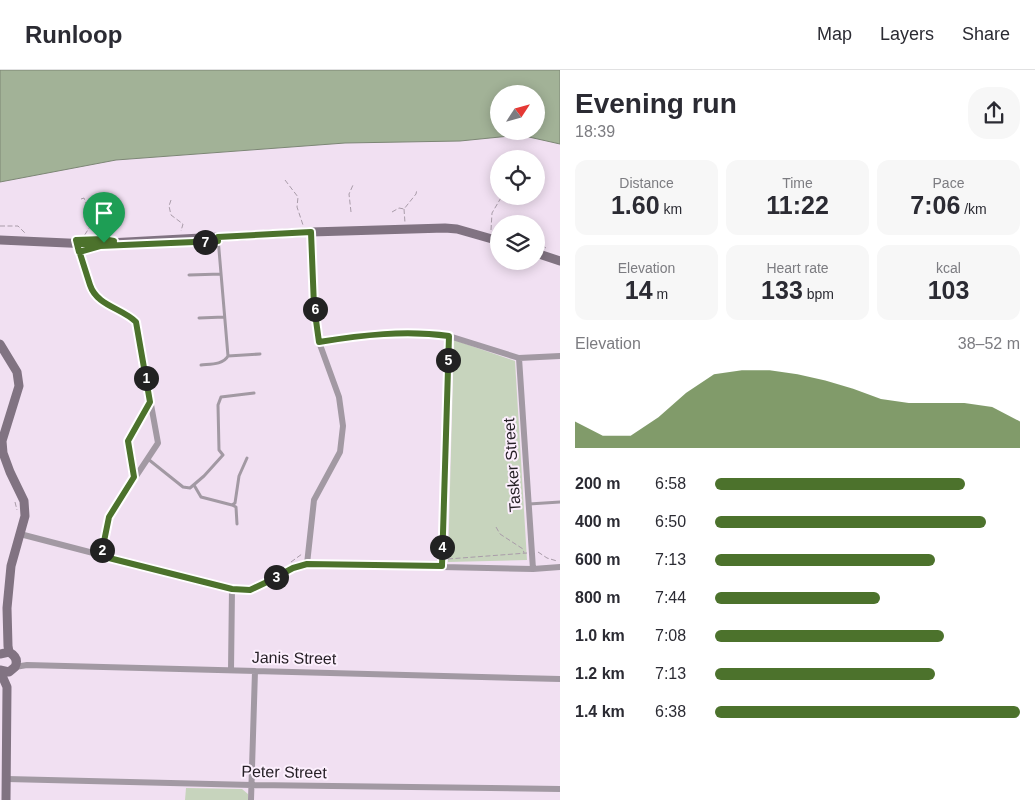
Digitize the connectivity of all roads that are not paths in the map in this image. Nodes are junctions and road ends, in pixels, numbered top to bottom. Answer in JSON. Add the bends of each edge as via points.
{"nodes":[{"id":1,"x":308,"y":230,"type":"junction"},
{"id":2,"x":0,"y":236,"type":"edge"},
{"id":3,"x":218,"y":237,"type":"junction"},
{"id":4,"x":490,"y":238,"type":"edge"},
{"id":5,"x":0,"y":240,"type":"edge"},
{"id":6,"x":79,"y":240,"type":"junction"},
{"id":7,"x":545,"y":256,"type":"edge"},
{"id":8,"x":560,"y":261,"type":"edge"},
{"id":9,"x":221,"y":274,"type":"junction"},
{"id":10,"x":189,"y":275,"type":"dead end"},
{"id":11,"x":224,"y":317,"type":"junction"},
{"id":12,"x":199,"y":318,"type":"dead end"},
{"id":13,"x":449,"y":336,"type":"junction"},
{"id":14,"x":319,"y":342,"type":"junction"},
{"id":15,"x":1,"y":347,"type":"edge"},
{"id":16,"x":260,"y":354,"type":"dead end"},
{"id":17,"x":228,"y":356,"type":"junction"},
{"id":18,"x":560,"y":356,"type":"edge"},
{"id":19,"x":519,"y":358,"type":"junction"},
{"id":20,"x":11,"y":362,"type":"junction"},
{"id":21,"x":201,"y":365,"type":"dead end"},
{"id":22,"x":254,"y":393,"type":"dead end"},
{"id":23,"x":150,"y":402,"type":"junction"},
{"id":24,"x":0,"y":432,"type":"edge"},
{"id":25,"x":0,"y":457,"type":"edge"},
{"id":26,"x":248,"y":458,"type":"dead end"},
{"id":27,"x":147,"y":459,"type":"junction"},
{"id":28,"x":134,"y":477,"type":"junction"},
{"id":29,"x":194,"y":485,"type":"junction"},
{"id":30,"x":560,"y":502,"type":"edge"},
{"id":31,"x":528,"y":504,"type":"junction"},
{"id":32,"x":232,"y":505,"type":"junction"},
{"id":33,"x":22,"y":523,"type":"junction"},
{"id":34,"x":237,"y":524,"type":"dead end"},
{"id":35,"x":20,"y":534,"type":"junction"},
{"id":36,"x":101,"y":556,"type":"junction"},
{"id":37,"x":307,"y":564,"type":"junction"},
{"id":38,"x":442,"y":566,"type":"junction"},
{"id":39,"x":560,"y":567,"type":"edge"},
{"id":40,"x":533,"y":569,"type":"junction"},
{"id":41,"x":232,"y":589,"type":"junction"},
{"id":42,"x":5,"y":651,"type":"edge"},
{"id":43,"x":15,"y":666,"type":"junction"},
{"id":44,"x":0,"y":670,"type":"edge"},
{"id":45,"x":231,"y":670,"type":"junction"},
{"id":46,"x":254,"y":671,"type":"junction"},
{"id":47,"x":560,"y":679,"type":"edge"},
{"id":48,"x":7,"y":686,"type":"junction"},
{"id":49,"x":7,"y":779,"type":"junction"},
{"id":50,"x":252,"y":785,"type":"junction"},
{"id":51,"x":560,"y":789,"type":"edge"},
{"id":52,"x":6,"y":800,"type":"edge"},
{"id":53,"x":251,"y":800,"type":"edge"}],
"edges":[{"from":1,"to":3,"type":"street"},
{"from":1,"to":4,"type":"street","via":[[445,228]]},
{"from":1,"to":14,"type":"street"},
{"from":2,"to":6,"type":"street"},
{"from":3,"to":6,"type":"street"},
{"from":3,"to":9,"type":"lane"},
{"from":5,"to":6,"type":"street"},
{"from":6,"to":23,"type":"street","via":[[91,289],[100,300],[136,322]]},
{"from":7,"to":8,"type":"street"},
{"from":9,"to":10,"type":"lane"},
{"from":9,"to":11,"type":"lane"},
{"from":11,"to":12,"type":"lane"},
{"from":11,"to":17,"type":"lane"},
{"from":13,"to":14,"type":"street","via":[[368,334]]},
{"from":13,"to":19,"type":"street"},
{"from":13,"to":38,"type":"street"},
{"from":14,"to":37,"type":"street","via":[[339,397],[343,426],[340,452],[314,500]]},
{"from":15,"to":20,"type":"street"},
{"from":16,"to":17,"type":"lane"},
{"from":17,"to":21,"type":"lane","via":[[221,362]]},
{"from":18,"to":19,"type":"street"},
{"from":19,"to":31,"type":"street","name":"Tasker Street"},
{"from":20,"to":24,"type":"street","via":[[15,386]]},
{"from":20,"to":33,"type":"street","via":[[17,372],[19,386],[2,441],[6,463],[24,501]]},
{"from":22,"to":29,"type":"lane","via":[[221,397],[218,405],[219,450],[223,455]]},
{"from":23,"to":27,"type":"street","via":[[158,443]]},
{"from":23,"to":28,"type":"street","via":[[128,441]]},
{"from":25,"to":33,"type":"street","via":[[21,503]]},
{"from":26,"to":32,"type":"lane","via":[[239,476]]},
{"from":27,"to":28,"type":"street"},
{"from":27,"to":29,"type":"lane","via":[[183,486],[190,488]]},
{"from":28,"to":36,"type":"street","via":[[109,517]]},
{"from":29,"to":32,"type":"lane","via":[[201,497]]},
{"from":30,"to":31,"type":"lane"},
{"from":31,"to":40,"type":"street","name":"Tasker Street"},
{"from":32,"to":34,"type":"lane","via":[[236,507]]},
{"from":33,"to":35,"type":"street"},
{"from":35,"to":36,"type":"street"},
{"from":35,"to":42,"type":"street","via":[[11,566]]},
{"from":36,"to":41,"type":"street"},
{"from":37,"to":38,"type":"street"},
{"from":37,"to":41,"type":"street","via":[[250,590]]},
{"from":38,"to":40,"type":"street"},
{"from":39,"to":40,"type":"street"},
{"from":41,"to":45,"type":"street"},
{"from":42,"to":43,"type":"street"},
{"from":43,"to":44,"type":"street","via":[[6,672]]},
{"from":43,"to":45,"type":"street","name":"Janis Street"},
{"from":43,"to":48,"type":"street"},
{"from":44,"to":48,"type":"street"},
{"from":45,"to":46,"type":"street","name":"Janis Street"},
{"from":46,"to":47,"type":"street","name":"Janis Street"},
{"from":46,"to":50,"type":"street"},
{"from":48,"to":49,"type":"street"},
{"from":49,"to":50,"type":"street","name":"Peter Street"},
{"from":49,"to":52,"type":"street"},
{"from":50,"to":51,"type":"street","name":"Peter Street"},
{"from":50,"to":53,"type":"street"}]}
